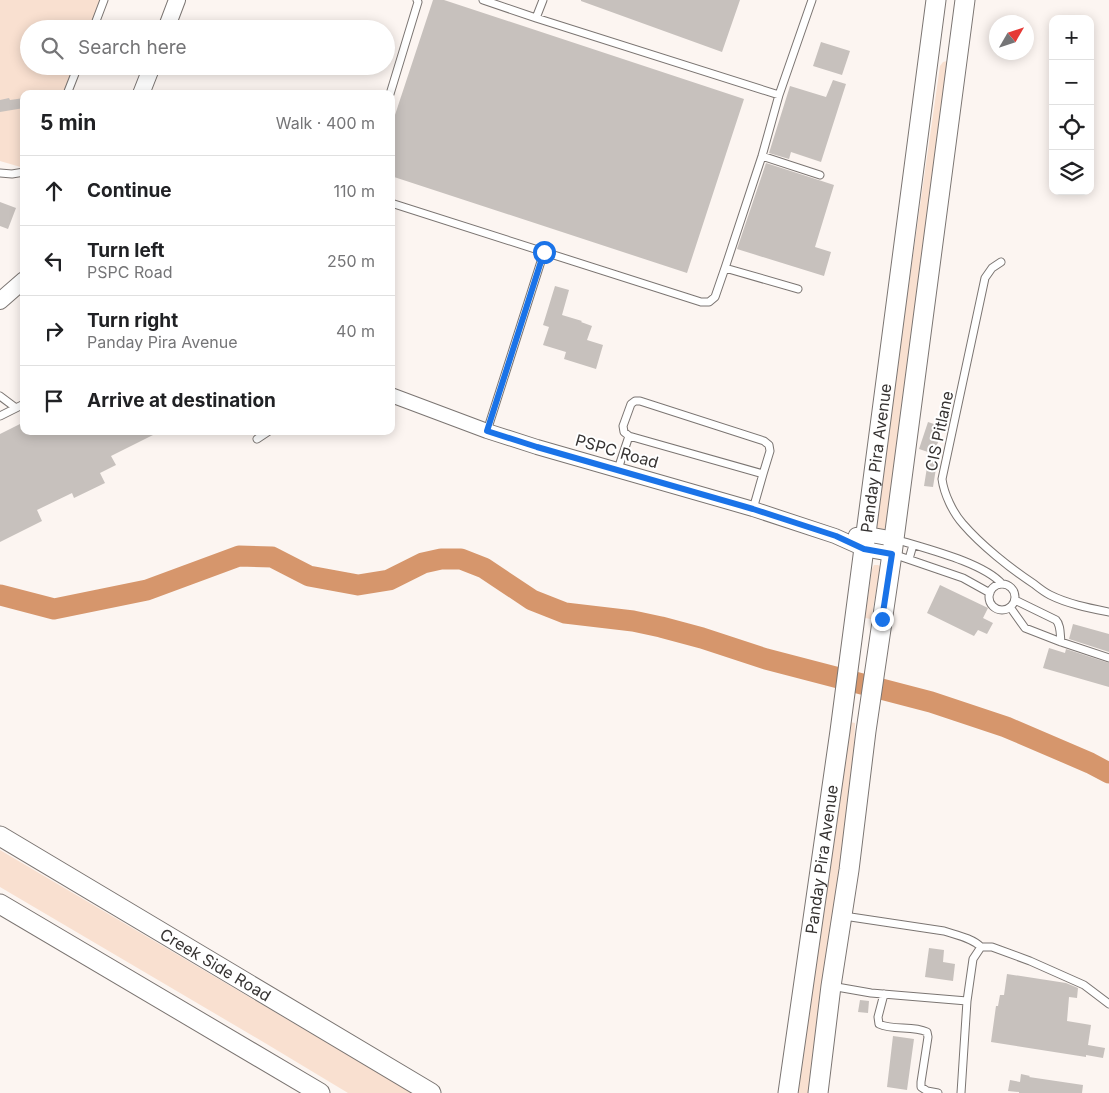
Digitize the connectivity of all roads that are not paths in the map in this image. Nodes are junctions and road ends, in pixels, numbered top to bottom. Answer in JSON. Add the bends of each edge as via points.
{"nodes":[{"id":1,"x":104,"y":0,"type":"edge"},
{"id":2,"x":177,"y":0,"type":"edge"},
{"id":3,"x":417,"y":0,"type":"edge"},
{"id":4,"x":483,"y":0,"type":"edge"},
{"id":5,"x":543,"y":0,"type":"edge"},
{"id":6,"x":812,"y":0,"type":"edge"},
{"id":7,"x":936,"y":0,"type":"edge"},
{"id":8,"x":962,"y":1,"type":"edge"},
{"id":9,"x":536,"y":18,"type":"junction"},
{"id":10,"x":96,"y":20,"type":"edge"},
{"id":11,"x":169,"y":20,"type":"edge"},
{"id":12,"x":74,"y":75,"type":"edge"},
{"id":13,"x":148,"y":75,"type":"edge"},
{"id":14,"x":69,"y":90,"type":"edge"},
{"id":15,"x":143,"y":90,"type":"edge"},
{"id":16,"x":391,"y":90,"type":"edge"},
{"id":17,"x":778,"y":95,"type":"junction"},
{"id":18,"x":762,"y":156,"type":"junction"},
{"id":19,"x":0,"y":173,"type":"edge"},
{"id":20,"x":20,"y":173,"type":"edge"},
{"id":21,"x":820,"y":176,"type":"dead end"},
{"id":22,"x":395,"y":204,"type":"edge"},
{"id":23,"x":544,"y":252,"type":"junction"},
{"id":24,"x":1001,"y":262,"type":"dead end"},
{"id":25,"x":725,"y":268,"type":"junction"},
{"id":26,"x":20,"y":284,"type":"edge"},
{"id":27,"x":798,"y":289,"type":"dead end"},
{"id":28,"x":0,"y":301,"type":"edge"},
{"id":29,"x":0,"y":396,"type":"edge"},
{"id":30,"x":395,"y":396,"type":"edge"},
{"id":31,"x":20,"y":406,"type":"edge"},
{"id":32,"x":16,"y":408,"type":"junction"},
{"id":33,"x":0,"y":416,"type":"edge"},
{"id":34,"x":487,"y":431,"type":"junction"},
{"id":35,"x":263,"y":435,"type":"edge"},
{"id":36,"x":629,"y":436,"type":"junction"},
{"id":37,"x":257,"y":439,"type":"dead end"},
{"id":38,"x":618,"y":469,"type":"junction"},
{"id":39,"x":763,"y":474,"type":"junction"},
{"id":40,"x":753,"y":509,"type":"junction"},
{"id":41,"x":865,"y":541,"type":"junction"},
{"id":42,"x":912,"y":545,"type":"junction"},
{"id":43,"x":898,"y":551,"type":"junction"},
{"id":44,"x":1002,"y":584,"type":"junction"},
{"id":45,"x":990,"y":593,"type":"junction"},
{"id":46,"x":1015,"y":600,"type":"junction"},
{"id":47,"x":1010,"y":607,"type":"junction"},
{"id":48,"x":1109,"y":612,"type":"edge"},
{"id":49,"x":1061,"y":642,"type":"junction"},
{"id":50,"x":1109,"y":658,"type":"edge"},
{"id":51,"x":0,"y":836,"type":"edge"},
{"id":52,"x":0,"y":904,"type":"edge"},
{"id":53,"x":842,"y":916,"type":"junction"},
{"id":54,"x":981,"y":947,"type":"junction"},
{"id":55,"x":831,"y":986,"type":"junction"},
{"id":56,"x":884,"y":994,"type":"junction"},
{"id":57,"x":967,"y":1001,"type":"junction"},
{"id":58,"x":1109,"y":1004,"type":"edge"},
{"id":59,"x":320,"y":1093,"type":"edge"},
{"id":60,"x":431,"y":1093,"type":"edge"},
{"id":61,"x":788,"y":1093,"type":"edge"},
{"id":62,"x":818,"y":1093,"type":"edge"},
{"id":63,"x":938,"y":1093,"type":"edge"},
{"id":64,"x":961,"y":1093,"type":"edge"}],
"edges":[{"from":1,"to":10,"type":"lane"},
{"from":2,"to":11,"type":"street"},
{"from":3,"to":16,"type":"lane"},
{"from":4,"to":9,"type":"lane"},
{"from":5,"to":9,"type":"lane"},
{"from":6,"to":17,"type":"lane"},
{"from":7,"to":41,"type":"main road","name":"Panday Pira Avenue"},
{"from":8,"to":43,"type":"main road","name":"Panday Pira Avenue"},
{"from":9,"to":17,"type":"lane"},
{"from":12,"to":14,"type":"lane"},
{"from":13,"to":15,"type":"street"},
{"from":17,"to":18,"type":"lane"},
{"from":18,"to":21,"type":"lane"},
{"from":18,"to":25,"type":"lane"},
{"from":19,"to":20,"type":"lane"},
{"from":22,"to":23,"type":"lane"},
{"from":23,"to":25,"type":"lane","via":[[701,302],[709,302],[715,297]]},
{"from":23,"to":34,"type":"lane"},
{"from":24,"to":48,"type":"lane","name":"CIS Pitlane","via":[[985,278],[942,479],[943,489],[962,523],[1018,574],[1049,595]]},
{"from":25,"to":27,"type":"lane"},
{"from":26,"to":28,"type":"street"},
{"from":29,"to":32,"type":"lane"},
{"from":30,"to":34,"type":"street","name":"PSPC Road"},
{"from":31,"to":32,"type":"lane"},
{"from":32,"to":33,"type":"lane"},
{"from":34,"to":38,"type":"street","name":"PSPC Road"},
{"from":35,"to":37,"type":"lane"},
{"from":36,"to":38,"type":"lane"},
{"from":36,"to":39,"type":"lane"},
{"from":36,"to":39,"type":"lane","via":[[623,426],[631,404],[640,401],[764,441],[770,451]]},
{"from":38,"to":40,"type":"street","name":"PSPC Road"},
{"from":39,"to":40,"type":"lane"},
{"from":40,"to":41,"type":"street","name":"PSPC Road","via":[[836,536]]},
{"from":41,"to":43,"type":"street","name":"PSPC Road"},
{"from":41,"to":61,"type":"main road","name":"Panday Pira Avenue"},
{"from":42,"to":43,"type":"lane"},
{"from":42,"to":43,"type":"lane"},
{"from":42,"to":44,"type":"lane","via":[[965,562]]},
{"from":43,"to":45,"type":"lane"},
{"from":43,"to":53,"type":"main road","name":"Panday Pira Avenue","via":[[882,619]]},
{"from":44,"to":45,"type":"lane","via":[[992,588]]},
{"from":44,"to":46,"type":"lane","via":[[1012,588]]},
{"from":45,"to":47,"type":"lane","via":[[993,606],[1002,610]]},
{"from":46,"to":47,"type":"lane"},
{"from":46,"to":49,"type":"lane","via":[[1056,620],[1060,626]]},
{"from":47,"to":49,"type":"lane","via":[[1025,628]]},
{"from":49,"to":50,"type":"lane"},
{"from":51,"to":60,"type":"main road","name":"Creek Side Road"},
{"from":52,"to":59,"type":"main road"},
{"from":53,"to":54,"type":"lane","via":[[944,931]]},
{"from":53,"to":55,"type":"main road","name":"Panday Pira Avenue"},
{"from":54,"to":57,"type":"lane","via":[[973,959]]},
{"from":54,"to":58,"type":"lane","via":[[992,947],[1030,960],[1084,985]]},
{"from":55,"to":56,"type":"lane"},
{"from":55,"to":62,"type":"main road","name":"Panday Pira Avenue"},
{"from":56,"to":57,"type":"lane"},
{"from":56,"to":63,"type":"lane","via":[[879,1024],[927,1032],[921,1087],[927,1092]]},
{"from":57,"to":64,"type":"lane"}]}
